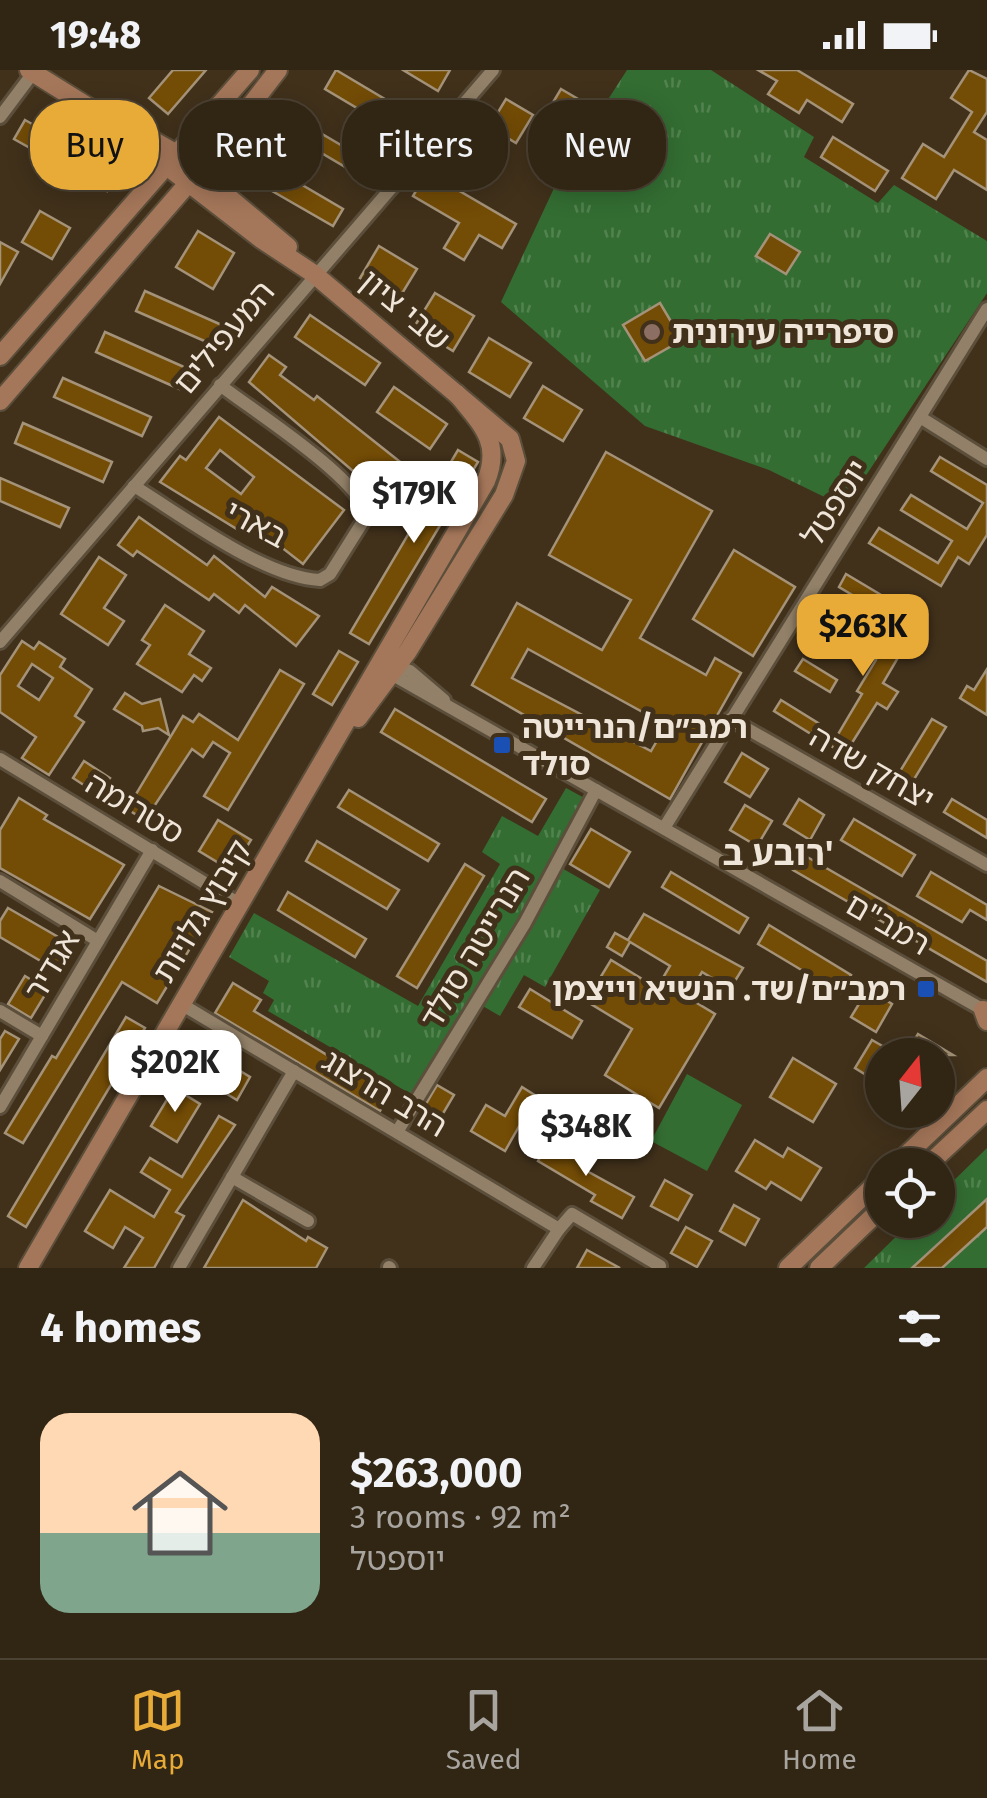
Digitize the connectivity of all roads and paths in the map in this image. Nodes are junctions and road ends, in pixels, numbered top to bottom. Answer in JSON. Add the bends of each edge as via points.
{"nodes":[{"id":1,"x":250,"y":70,"type":"edge"},
{"id":2,"x":278,"y":70,"type":"edge"},
{"id":3,"x":493,"y":70,"type":"edge"},
{"id":4,"x":31,"y":71,"type":"edge"},
{"id":5,"x":254,"y":100,"type":"edge"},
{"id":6,"x":0,"y":117,"type":"edge"},
{"id":7,"x":172,"y":160,"type":"junction"},
{"id":8,"x":179,"y":165,"type":"edge"},
{"id":9,"x":183,"y":190,"type":"edge"},
{"id":10,"x":210,"y":190,"type":"edge"},
{"id":11,"x":314,"y":274,"type":"junction"},
{"id":12,"x":987,"y":309,"type":"edge"},
{"id":13,"x":0,"y":356,"type":"edge"},
{"id":14,"x":220,"y":385,"type":"junction"},
{"id":15,"x":458,"y":394,"type":"junction"},
{"id":16,"x":0,"y":401,"type":"edge"},
{"id":17,"x":923,"y":418,"type":"junction"},
{"id":18,"x":510,"y":439,"type":"joint"},
{"id":19,"x":494,"y":458,"type":"joint"},
{"id":20,"x":987,"y":459,"type":"edge"},
{"id":21,"x":134,"y":486,"type":"junction"},
{"id":22,"x":0,"y":642,"type":"edge"},
{"id":23,"x":390,"y":668,"type":"junction"},
{"id":24,"x":730,"y":718,"type":"junction"},
{"id":25,"x":0,"y":758,"type":"edge"},
{"id":26,"x":596,"y":790,"type":"junction"},
{"id":27,"x":664,"y":828,"type":"junction"},
{"id":28,"x":152,"y":850,"type":"junction"},
{"id":29,"x":987,"y":864,"type":"edge"},
{"id":30,"x":0,"y":881,"type":"edge"},
{"id":31,"x":240,"y":905,"type":"junction"},
{"id":32,"x":98,"y":941,"type":"junction"},
{"id":33,"x":181,"y":1004,"type":"junction"},
{"id":34,"x":0,"y":1011,"type":"edge"},
{"id":35,"x":986,"y":1014,"type":"edge"},
{"id":36,"x":42,"y":1036,"type":"junction"},
{"id":37,"x":294,"y":1071,"type":"junction"},
{"id":38,"x":986,"y":1077,"type":"edge"},
{"id":39,"x":0,"y":1107,"type":"edge"},
{"id":40,"x":987,"y":1110,"type":"edge"},
{"id":41,"x":397,"y":1132,"type":"junction"},
{"id":42,"x":913,"y":1148,"type":"edge"},
{"id":43,"x":946,"y":1148,"type":"edge"},
{"id":44,"x":232,"y":1177,"type":"junction"},
{"id":45,"x":865,"y":1194,"type":"edge"},
{"id":46,"x":308,"y":1221,"type":"dead end"},
{"id":47,"x":865,"y":1224,"type":"edge"},
{"id":48,"x":559,"y":1228,"type":"junction"},
{"id":49,"x":660,"y":1266,"type":"edge"},
{"id":50,"x":28,"y":1268,"type":"edge"},
{"id":51,"x":180,"y":1268,"type":"edge"},
{"id":52,"x":533,"y":1268,"type":"edge"},
{"id":53,"x":788,"y":1268,"type":"edge"},
{"id":54,"x":819,"y":1268,"type":"edge"}],
"edges":[{"from":1,"to":7,"type":"street"},
{"from":2,"to":5,"type":"street"},
{"from":3,"to":11,"type":"street","name":"המעפילים"},
{"from":4,"to":6,"type":"street"},
{"from":4,"to":7,"type":"street","name":"שבי ציון"},
{"from":7,"to":8,"type":"street","name":"שבי ציון"},
{"from":7,"to":13,"type":"street"},
{"from":9,"to":16,"type":"street"},
{"from":10,"to":11,"type":"street","name":"שבי ציון"},
{"from":11,"to":14,"type":"street","name":"המעפילים"},
{"from":11,"to":15,"type":"street","name":"שבי ציון"},
{"from":12,"to":17,"type":"street","name":"יוספטל"},
{"from":14,"to":21,"type":"street","name":"המעפילים"},
{"from":14,"to":21,"type":"street","name":"בארי","via":[[365,504],[366,516],[330,574],[320,580],[293,575]]},
{"from":15,"to":18,"type":"street","name":"שבי ציון"},
{"from":15,"to":19,"type":"street","name":"שבי ציון","via":[[492,440]]},
{"from":17,"to":20,"type":"street"},
{"from":17,"to":24,"type":"street","name":"יוספטל"},
{"from":18,"to":23,"type":"street","name":"קיבוץ גלויות","via":[[516,461],[504,495]]},
{"from":19,"to":23,"type":"street","name":"קיבוץ גלויות"},
{"from":21,"to":22,"type":"street","name":"המעפילים"},
{"from":23,"to":26,"type":"street","name":"רמב\"ם"},
{"from":23,"to":31,"type":"street","name":"קיבוץ גלויות"},
{"from":24,"to":27,"type":"street","name":"יוספטל"},
{"from":24,"to":29,"type":"street","name":"יצחק שדה"},
{"from":25,"to":28,"type":"street","name":"סטרומה"},
{"from":26,"to":27,"type":"street","name":"רמב\"ם"},
{"from":26,"to":41,"type":"street","name":"הנרייטה סולד","via":[[525,923]]},
{"from":27,"to":35,"type":"street","name":"רמב\"ם"},
{"from":28,"to":31,"type":"street","name":"סטרומה"},
{"from":28,"to":32,"type":"street","name":"אגדיר"},
{"from":30,"to":32,"type":"street"},
{"from":31,"to":33,"type":"street","name":"קיבוץ גלויות"},
{"from":32,"to":36,"type":"street","name":"אגדיר"},
{"from":33,"to":37,"type":"street","name":"הרב הרצוג"},
{"from":33,"to":50,"type":"street","name":"קיבוץ גלויות"},
{"from":34,"to":36,"type":"street"},
{"from":36,"to":39,"type":"street","name":"אגדיר"},
{"from":37,"to":41,"type":"street","name":"הרב הרצוג"},
{"from":37,"to":44,"type":"street"},
{"from":38,"to":42,"type":"street"},
{"from":40,"to":43,"type":"street"},
{"from":41,"to":48,"type":"street","name":"הרב הרצוג"},
{"from":44,"to":46,"type":"street"},
{"from":44,"to":51,"type":"street"},
{"from":45,"to":53,"type":"street"},
{"from":47,"to":54,"type":"street"},
{"from":48,"to":49,"type":"street","name":"הרב הרצוג","via":[[572,1214]]},
{"from":48,"to":52,"type":"street"}]}
